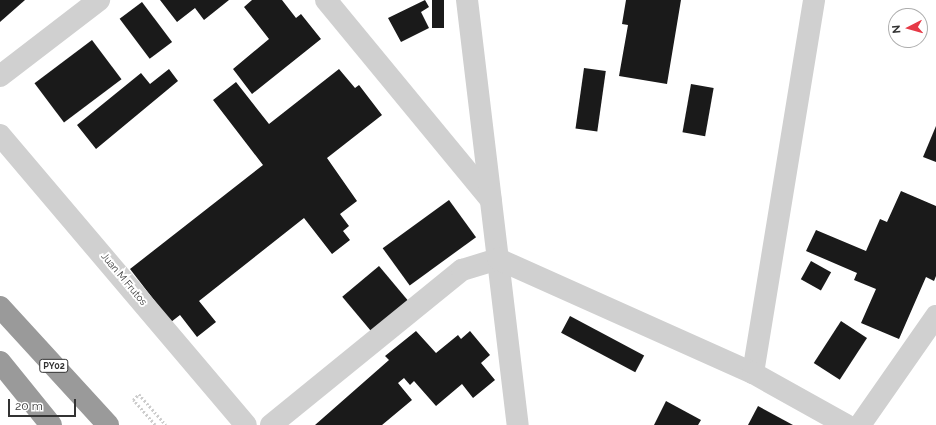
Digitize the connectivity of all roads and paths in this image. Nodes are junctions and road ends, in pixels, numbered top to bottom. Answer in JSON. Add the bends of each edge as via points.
{"nodes":[{"id":1,"x":99,"y":0,"type":"edge"},
{"id":2,"x":326,"y":0,"type":"edge"},
{"id":3,"x":467,"y":0,"type":"edge"},
{"id":4,"x":814,"y":0,"type":"edge"},
{"id":5,"x":0,"y":76,"type":"edge"},
{"id":6,"x":0,"y":135,"type":"edge"},
{"id":7,"x":491,"y":200,"type":"junction"},
{"id":8,"x":498,"y":258,"type":"junction"},
{"id":9,"x":0,"y":307,"type":"edge"},
{"id":10,"x":936,"y":316,"type":"edge"},
{"id":11,"x":0,"y":362,"type":"edge"},
{"id":12,"x":753,"y":373,"type":"junction"},
{"id":13,"x":51,"y":425,"type":"edge"},
{"id":14,"x":108,"y":425,"type":"edge"},
{"id":15,"x":155,"y":425,"type":"edge"},
{"id":16,"x":166,"y":425,"type":"edge"},
{"id":17,"x":246,"y":425,"type":"edge"},
{"id":18,"x":271,"y":425,"type":"edge"},
{"id":19,"x":518,"y":425,"type":"edge"},
{"id":20,"x":846,"y":425,"type":"edge"},
{"id":21,"x":860,"y":425,"type":"edge"}],
"edges":[{"from":1,"to":5,"type":"street"},
{"from":2,"to":7,"type":"street"},
{"from":3,"to":7,"type":"street"},
{"from":4,"to":12,"type":"street"},
{"from":6,"to":17,"type":"street","name":"Juan M Frutos"},
{"from":7,"to":8,"type":"street"},
{"from":8,"to":12,"type":"street"},
{"from":8,"to":18,"type":"street","via":[[462,270]]},
{"from":8,"to":19,"type":"street"},
{"from":9,"to":14,"type":"highway","number":"PY02"},
{"from":10,"to":21,"type":"street"},
{"from":11,"to":13,"type":"highway"},
{"from":12,"to":20,"type":"street"},
{"from":15,"to":16,"type":"path","via":[[133,400],[139,394]]}]}
